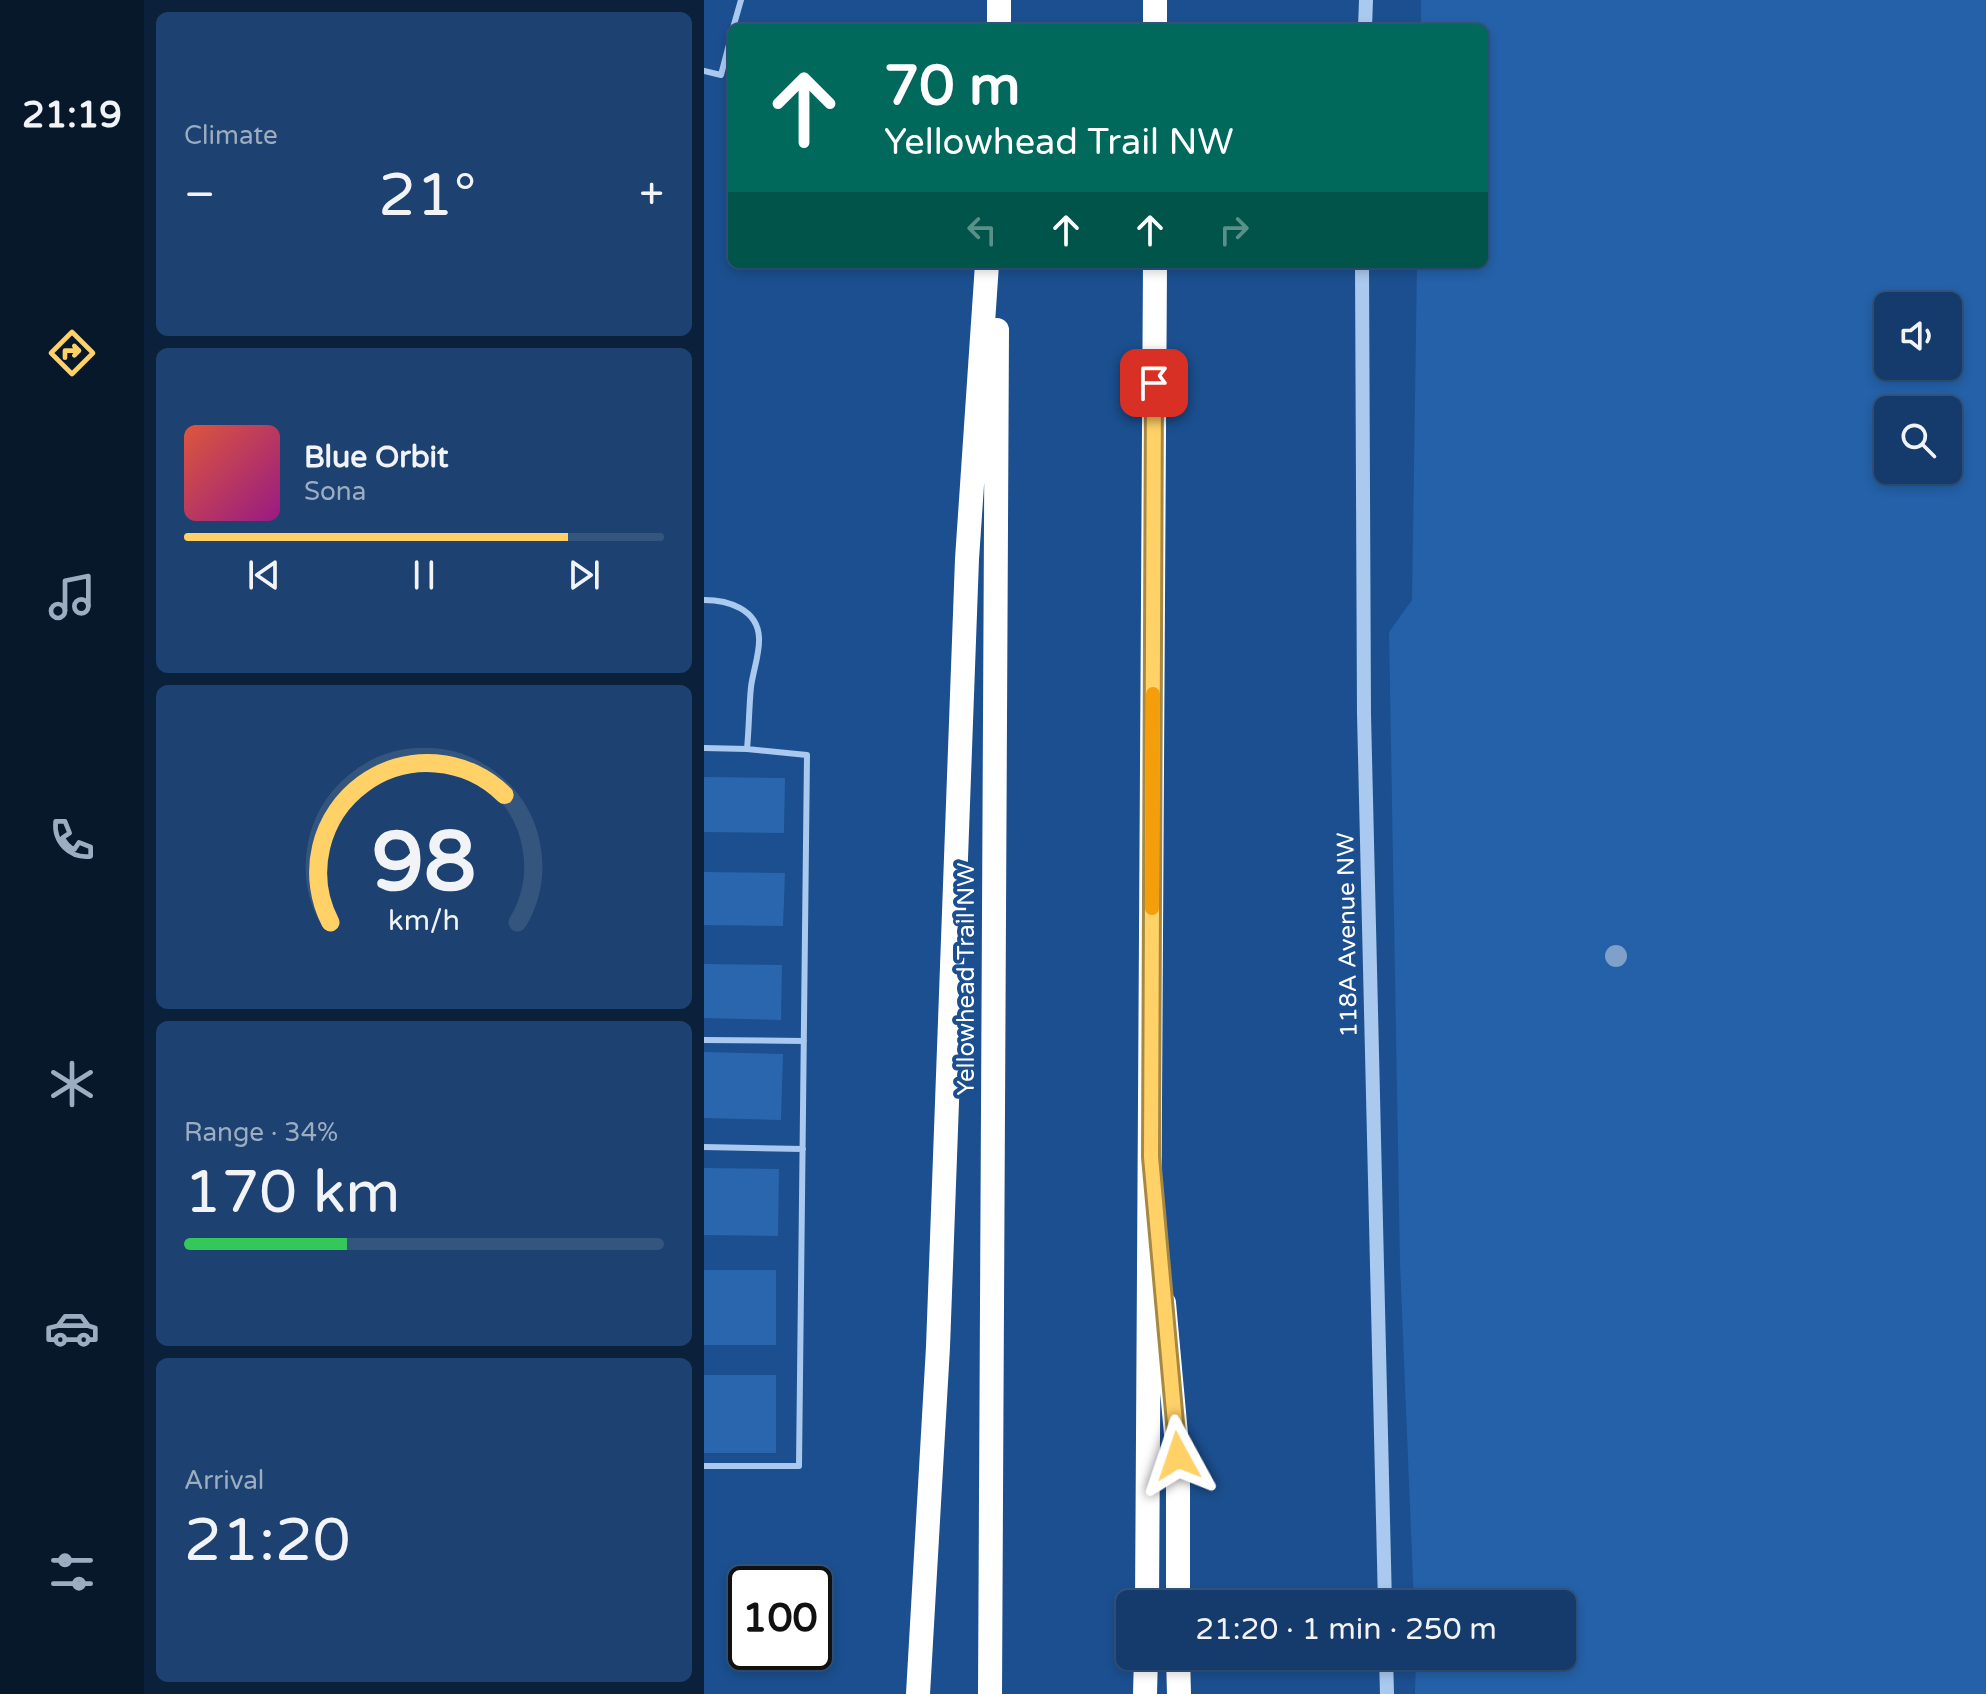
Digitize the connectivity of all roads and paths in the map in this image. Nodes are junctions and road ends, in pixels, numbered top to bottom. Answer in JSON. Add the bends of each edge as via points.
{"nodes":[{"id":1,"x":741,"y":0,"type":"edge"},
{"id":2,"x":999,"y":0,"type":"edge"},
{"id":3,"x":1155,"y":0,"type":"edge"},
{"id":4,"x":1366,"y":0,"type":"edge"},
{"id":5,"x":735,"y":24,"type":"edge"},
{"id":6,"x":999,"y":24,"type":"edge"},
{"id":7,"x":1155,"y":24,"type":"edge"},
{"id":8,"x":1365,"y":24,"type":"edge"},
{"id":9,"x":728,"y":49,"type":"edge"},
{"id":10,"x":704,"y":71,"type":"edge"},
{"id":11,"x":987,"y":268,"type":"edge"},
{"id":12,"x":998,"y":268,"type":"edge"},
{"id":13,"x":1155,"y":268,"type":"edge"},
{"id":14,"x":1362,"y":268,"type":"edge"},
{"id":15,"x":704,"y":600,"type":"edge"},
{"id":16,"x":704,"y":748,"type":"edge"},
{"id":17,"x":747,"y":749,"type":"junction"},
{"id":18,"x":704,"y":1040,"type":"edge"},
{"id":19,"x":804,"y":1041,"type":"junction"},
{"id":20,"x":704,"y":1147,"type":"edge"},
{"id":21,"x":803,"y":1149,"type":"junction"},
{"id":22,"x":1151,"y":1157,"type":"junction"},
{"id":23,"x":704,"y":1466,"type":"edge"},
{"id":24,"x":927,"y":1523,"type":"junction"},
{"id":25,"x":1147,"y":1590,"type":"edge"},
{"id":26,"x":1178,"y":1590,"type":"edge"},
{"id":27,"x":1385,"y":1590,"type":"edge"},
{"id":28,"x":1146,"y":1670,"type":"edge"},
{"id":29,"x":1178,"y":1670,"type":"edge"},
{"id":30,"x":1386,"y":1670,"type":"edge"},
{"id":31,"x":906,"y":1694,"type":"edge"},
{"id":32,"x":918,"y":1694,"type":"edge"},
{"id":33,"x":990,"y":1694,"type":"edge"},
{"id":34,"x":1145,"y":1694,"type":"edge"},
{"id":35,"x":1179,"y":1694,"type":"edge"},
{"id":36,"x":1387,"y":1694,"type":"edge"}],
"edges":[{"from":1,"to":5,"type":"lane"},
{"from":2,"to":6,"type":"highway"},
{"from":3,"to":7,"type":"highway"},
{"from":4,"to":8,"type":"street"},
{"from":9,"to":10,"type":"lane","via":[[721,75]]},
{"from":11,"to":24,"type":"highway","via":[[967,559]]},
{"from":12,"to":33,"type":"highway","name":"Yellowhead Trail NW"},
{"from":13,"to":22,"type":"highway"},
{"from":14,"to":27,"type":"street","name":"118A Avenue NW","via":[[1364,714]]},
{"from":15,"to":17,"type":"lane","via":[[741,607],[754,619],[759,637]]},
{"from":16,"to":17,"type":"lane"},
{"from":17,"to":19,"type":"lane","via":[[807,755]]},
{"from":18,"to":19,"type":"lane"},
{"from":19,"to":21,"type":"lane"},
{"from":20,"to":21,"type":"lane"},
{"from":21,"to":23,"type":"lane","via":[[799,1466]]},
{"from":22,"to":25,"type":"highway"},
{"from":22,"to":26,"type":"highway","via":[[1178,1456]]},
{"from":24,"to":31,"type":"highway"},
{"from":24,"to":32,"type":"highway"},
{"from":28,"to":34,"type":"highway"},
{"from":29,"to":35,"type":"highway"},
{"from":30,"to":36,"type":"street"}]}
